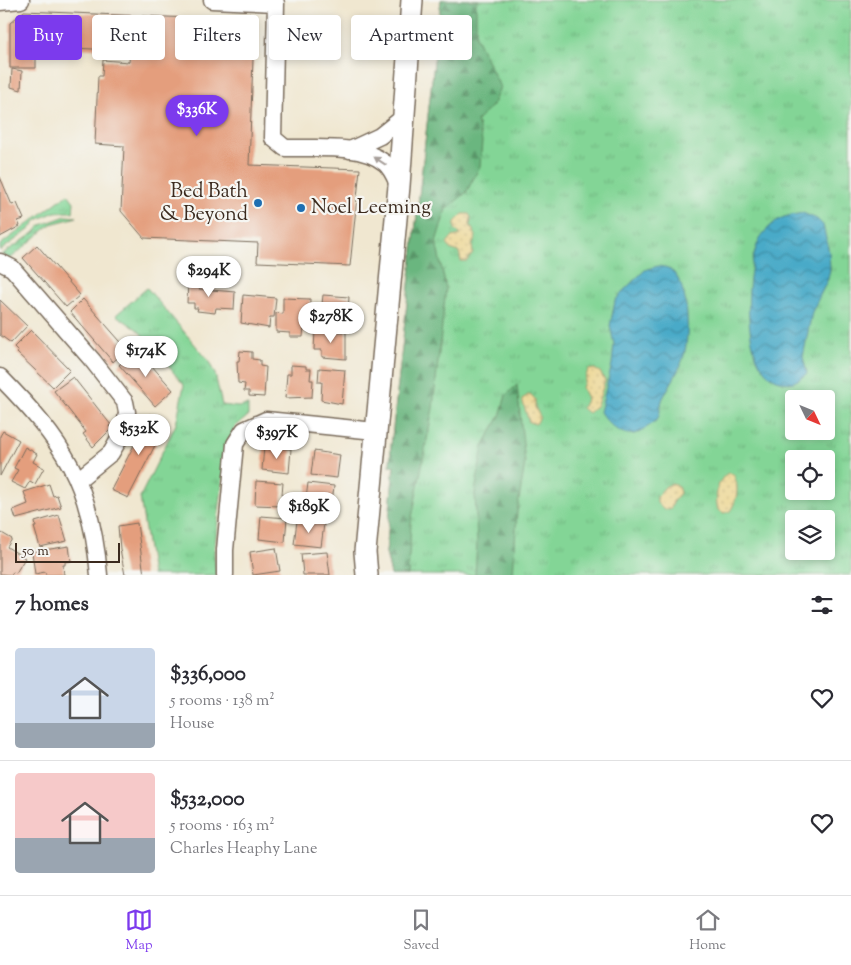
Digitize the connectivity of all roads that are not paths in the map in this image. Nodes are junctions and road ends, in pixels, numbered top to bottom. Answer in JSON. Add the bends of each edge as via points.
{"nodes":[{"id":1,"x":21,"y":0,"type":"edge"},
{"id":2,"x":212,"y":0,"type":"edge"},
{"id":3,"x":412,"y":0,"type":"edge"},
{"id":4,"x":0,"y":2,"type":"edge"},
{"id":5,"x":405,"y":116,"type":"junction"},
{"id":6,"x":350,"y":150,"type":"junction"},
{"id":7,"x":399,"y":186,"type":"junction"},
{"id":8,"x":0,"y":262,"type":"edge"},
{"id":9,"x":1,"y":382,"type":"edge"},
{"id":10,"x":376,"y":431,"type":"junction"},
{"id":11,"x":79,"y":480,"type":"junction"},
{"id":12,"x":99,"y":575,"type":"edge"},
{"id":13,"x":225,"y":575,"type":"edge"},
{"id":14,"x":367,"y":575,"type":"edge"}],
"edges":[{"from":1,"to":4,"type":"street"},
{"from":2,"to":6,"type":"street","via":[[276,3],[273,138],[279,145],[285,148]]},
{"from":3,"to":5,"type":"main road"},
{"from":5,"to":6,"type":"street","via":[[380,136]]},
{"from":5,"to":7,"type":"main road"},
{"from":7,"to":6,"type":"street","one_way":true,"via":[[386,164],[376,157]]},
{"from":7,"to":10,"type":"main road"},
{"from":8,"to":11,"type":"street","via":[[12,268],[125,402],[124,428],[111,454]]},
{"from":9,"to":11,"type":"street","via":[[40,420],[66,455]]},
{"from":10,"to":13,"type":"street","via":[[266,420],[244,430],[236,444]]},
{"from":10,"to":14,"type":"main road"},
{"from":11,"to":12,"type":"street","via":[[91,516]]}]}
